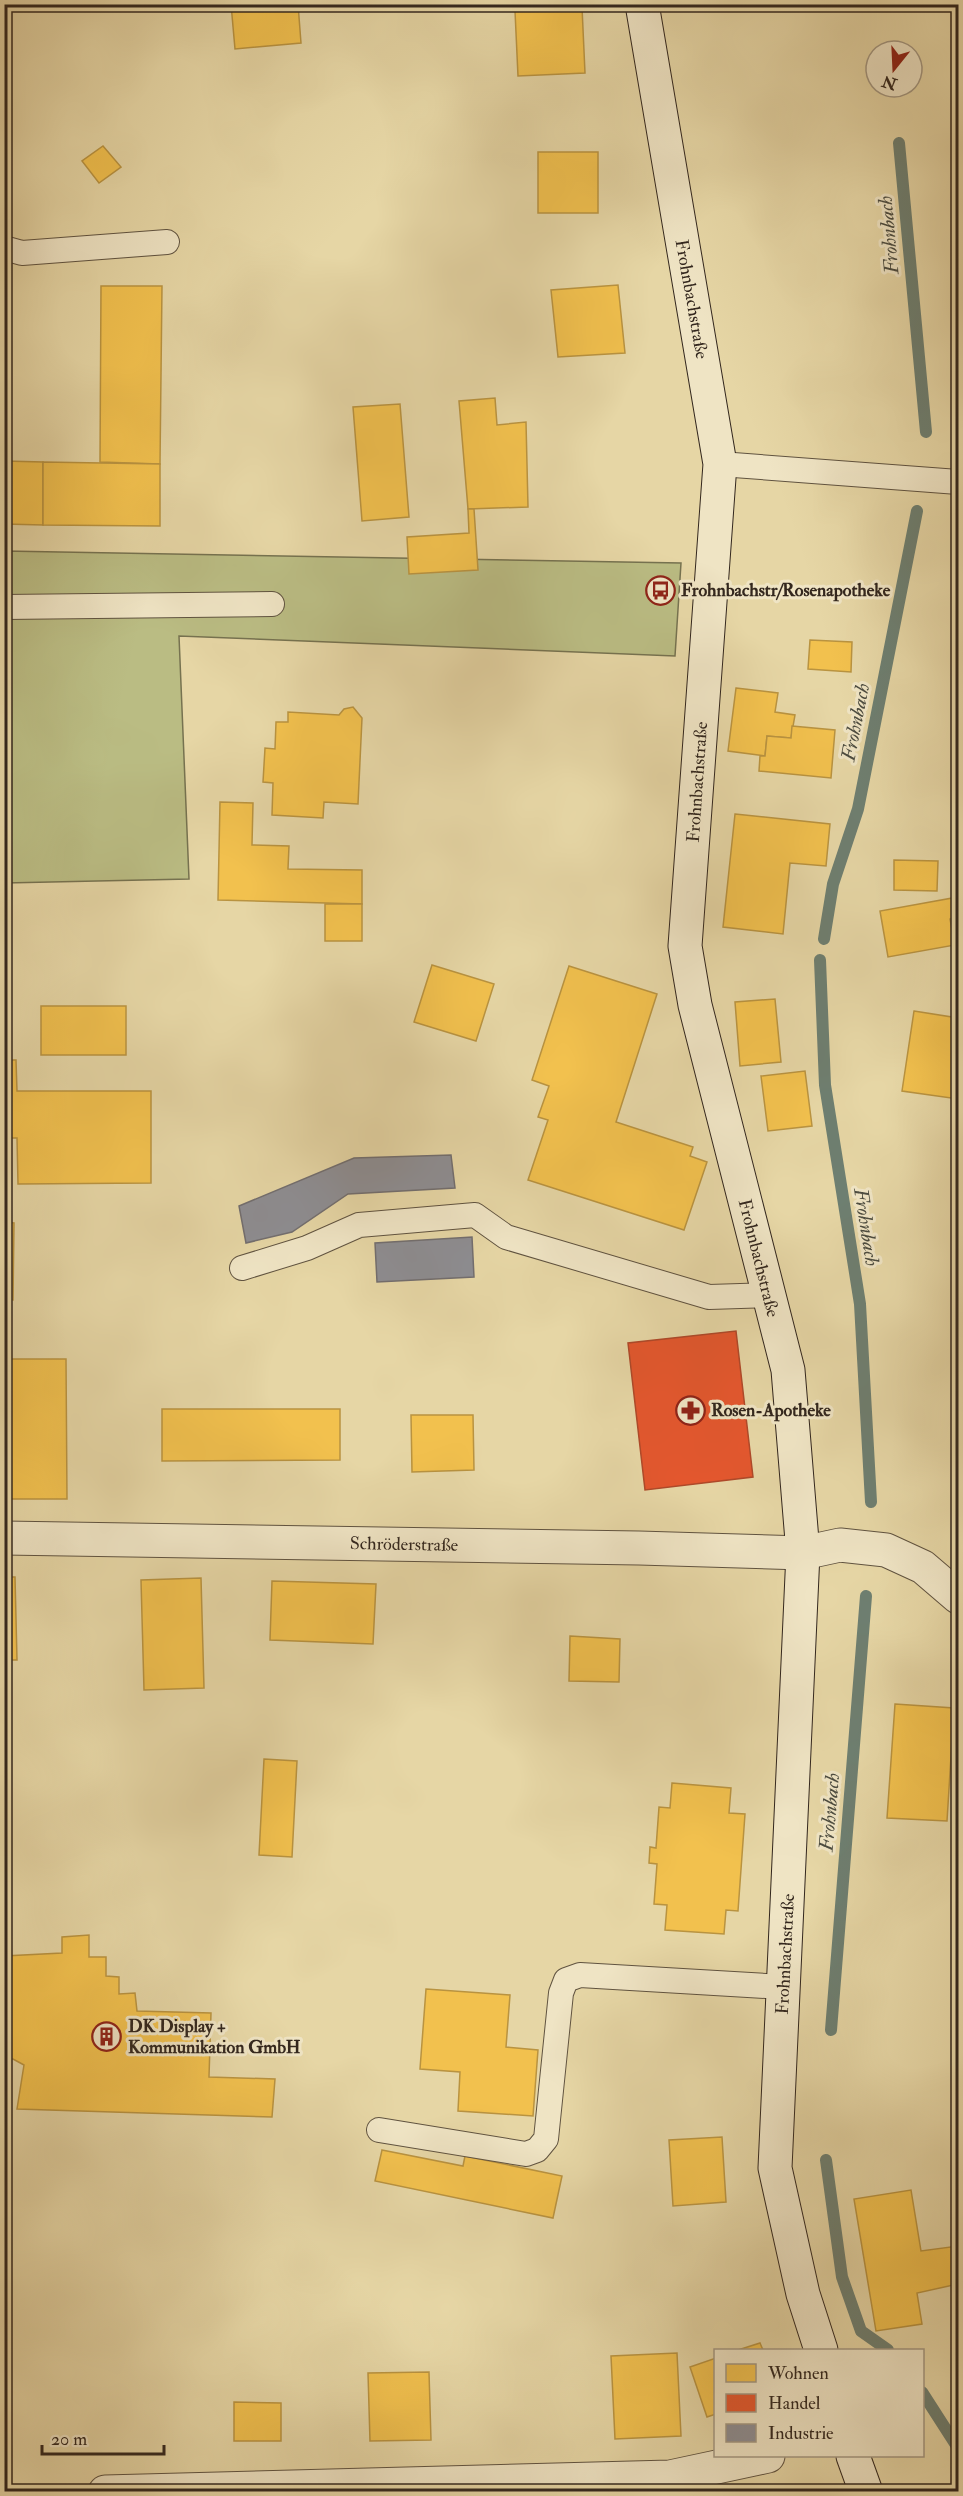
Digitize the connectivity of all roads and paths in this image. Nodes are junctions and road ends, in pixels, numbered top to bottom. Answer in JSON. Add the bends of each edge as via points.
{"nodes":[{"id":1,"x":642,"y":4,"type":"edge"},
{"id":2,"x":167,"y":242,"type":"dead end"},
{"id":3,"x":4,"y":248,"type":"edge"},
{"id":4,"x":720,"y":464,"type":"junction"},
{"id":5,"x":958,"y":482,"type":"edge"},
{"id":6,"x":272,"y":604,"type":"dead end"},
{"id":7,"x":4,"y":607,"type":"edge"},
{"id":8,"x":242,"y":1268,"type":"dead end"},
{"id":9,"x":769,"y":1295,"type":"junction"},
{"id":10,"x":4,"y":1538,"type":"edge"},
{"id":11,"x":803,"y":1553,"type":"junction"},
{"id":12,"x":958,"y":1597,"type":"edge"},
{"id":13,"x":783,"y":1987,"type":"junction"},
{"id":14,"x":380,"y":2130,"type":"dead end"},
{"id":15,"x":821,"y":2349,"type":"edge"},
{"id":16,"x":763,"y":2457,"type":"edge"},
{"id":17,"x":853,"y":2457,"type":"edge"},
{"id":18,"x":105,"y":2492,"type":"edge"},
{"id":19,"x":866,"y":2492,"type":"edge"}],
"edges":[{"from":1,"to":4,"type":"street","name":"Frohnbachstraße"},
{"from":2,"to":3,"type":"lane","via":[[22,253]]},
{"from":4,"to":5,"type":"lane"},
{"from":4,"to":9,"type":"street","name":"Frohnbachstraße","via":[[685,946],[695,1005]]},
{"from":6,"to":7,"type":"lane"},
{"from":8,"to":9,"type":"lane","via":[[307,1248],[359,1226],[475,1215],[506,1237],[709,1297]]},
{"from":9,"to":11,"type":"street","name":"Frohnbachstraße","via":[[788,1370]]},
{"from":10,"to":11,"type":"street","name":"Schröderstraße"},
{"from":11,"to":12,"type":"street","via":[[840,1545],[886,1550],[923,1568]]},
{"from":11,"to":13,"type":"street","name":"Frohnbachstraße"},
{"from":13,"to":14,"type":"lane","via":[[580,1975],[566,1980],[561,1992],[546,2139],[537,2150],[526,2154]]},
{"from":13,"to":15,"type":"street","name":"Frohnbachstraße","via":[[775,2168],[803,2294]]},
{"from":16,"to":18,"type":"street","via":[[670,2477]]},
{"from":17,"to":19,"type":"street"}]}
